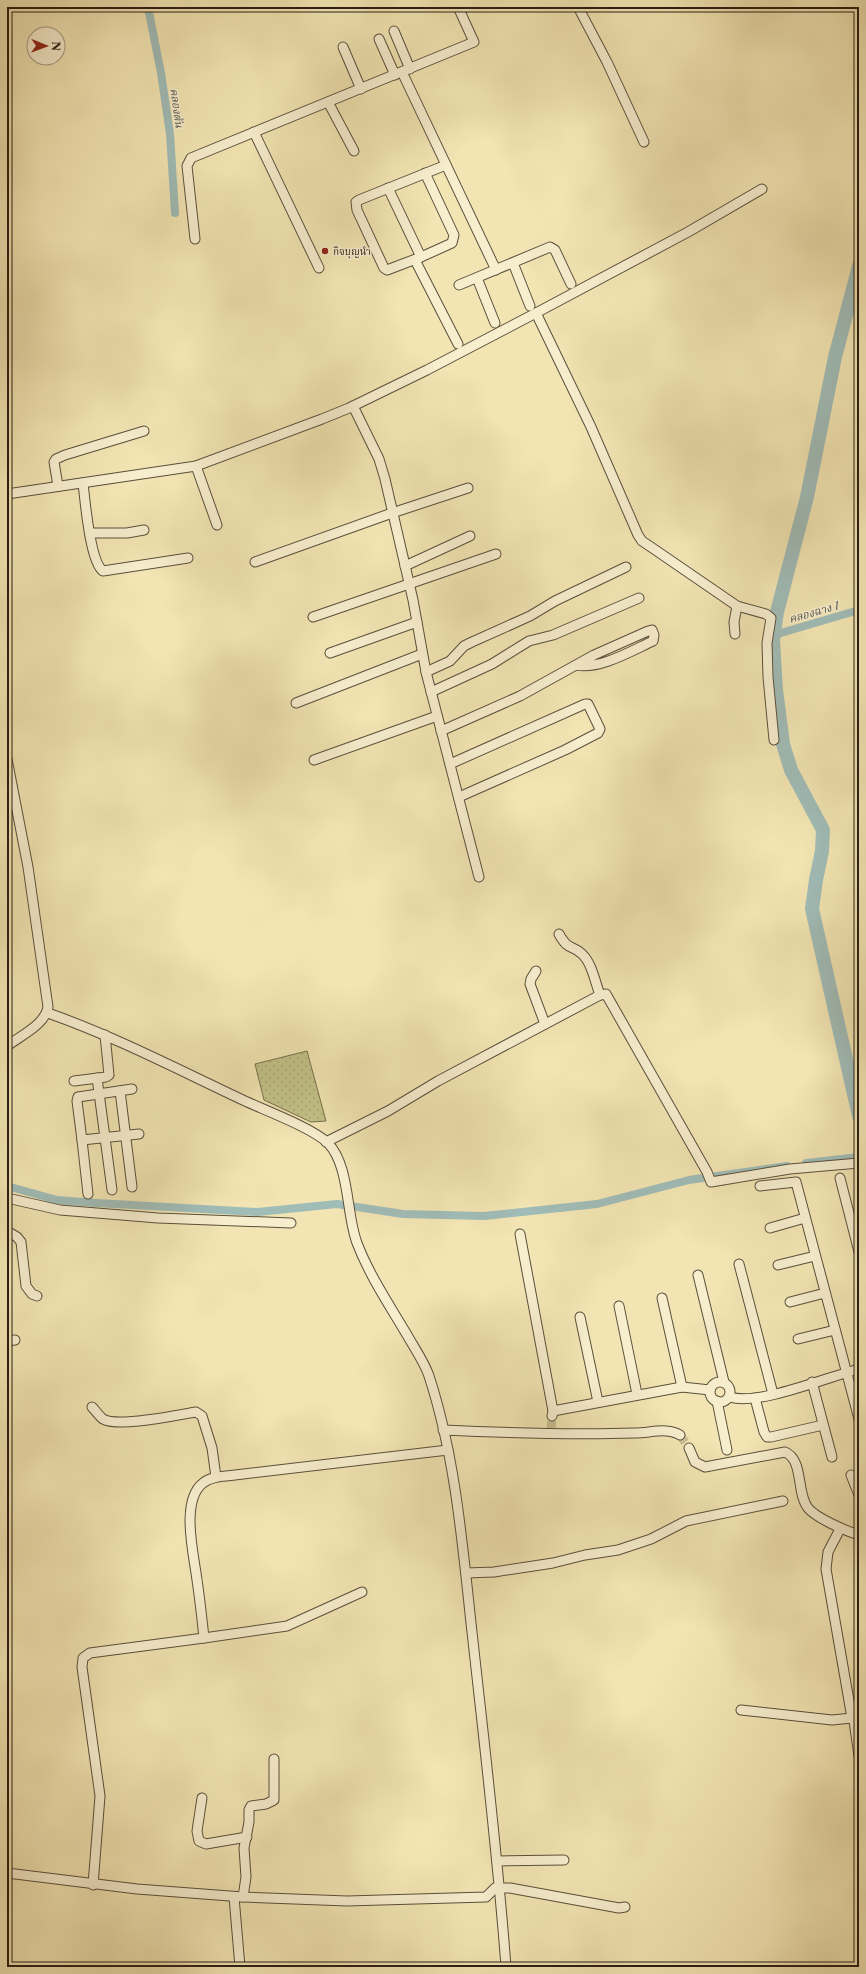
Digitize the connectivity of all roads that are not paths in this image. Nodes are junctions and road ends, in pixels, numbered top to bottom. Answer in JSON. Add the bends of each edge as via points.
{"nodes":[{"id":1,"x":458,"y":7,"type":"edge"},
{"id":2,"x":578,"y":7,"type":"edge"},
{"id":3,"x":394,"y":31,"type":"dead end"},
{"id":4,"x":379,"y":39,"type":"dead end"},
{"id":5,"x":343,"y":47,"type":"dead end"},
{"id":6,"x":402,"y":72,"type":"junction"},
{"id":7,"x":361,"y":89,"type":"junction"},
{"id":8,"x":328,"y":102,"type":"junction"},
{"id":9,"x":254,"y":132,"type":"junction"},
{"id":10,"x":644,"y":142,"type":"dead end"},
{"id":11,"x":354,"y":151,"type":"dead end"},
{"id":12,"x":446,"y":165,"type":"junction"},
{"id":13,"x":425,"y":173,"type":"junction"},
{"id":14,"x":388,"y":188,"type":"junction"},
{"id":15,"x":762,"y":189,"type":"dead end"},
{"id":16,"x":195,"y":239,"type":"dead end"},
{"id":17,"x":418,"y":259,"type":"junction"},
{"id":18,"x":513,"y":262,"type":"junction"},
{"id":19,"x":319,"y":268,"type":"dead end"},
{"id":20,"x":496,"y":270,"type":"junction"},
{"id":21,"x":477,"y":278,"type":"junction"},
{"id":22,"x":571,"y":284,"type":"dead end"},
{"id":23,"x":459,"y":285,"type":"dead end"},
{"id":24,"x":533,"y":310,"type":"junction"},
{"id":25,"x":495,"y":323,"type":"dead end"},
{"id":26,"x":458,"y":344,"type":"dead end"},
{"id":27,"x":353,"y":406,"type":"junction"},
{"id":28,"x":144,"y":431,"type":"dead end"},
{"id":29,"x":200,"y":464,"type":"junction"},
{"id":30,"x":83,"y":483,"type":"junction"},
{"id":31,"x":58,"y":486,"type":"junction"},
{"id":32,"x":468,"y":488,"type":"dead end"},
{"id":33,"x":7,"y":494,"type":"edge"},
{"id":34,"x":392,"y":512,"type":"junction"},
{"id":35,"x":216,"y":525,"type":"dead end"},
{"id":36,"x":144,"y":530,"type":"dead end"},
{"id":37,"x":90,"y":533,"type":"junction"},
{"id":38,"x":470,"y":536,"type":"dead end"},
{"id":39,"x":496,"y":554,"type":"dead end"},
{"id":40,"x":188,"y":558,"type":"dead end"},
{"id":41,"x":255,"y":562,"type":"dead end"},
{"id":42,"x":405,"y":566,"type":"junction"},
{"id":43,"x":626,"y":567,"type":"dead end"},
{"id":44,"x":409,"y":584,"type":"junction"},
{"id":45,"x":639,"y":598,"type":"dead end"},
{"id":46,"x":737,"y":606,"type":"junction"},
{"id":47,"x":313,"y":618,"type":"dead end"},
{"id":48,"x":416,"y":622,"type":"junction"},
{"id":49,"x":735,"y":634,"type":"dead end"},
{"id":50,"x":330,"y":653,"type":"dead end"},
{"id":51,"x":422,"y":654,"type":"junction"},
{"id":52,"x":576,"y":665,"type":"junction"},
{"id":53,"x":426,"y":672,"type":"junction"},
{"id":54,"x":431,"y":692,"type":"junction"},
{"id":55,"x":296,"y":703,"type":"dead end"},
{"id":56,"x":437,"y":716,"type":"junction"},
{"id":57,"x":442,"y":732,"type":"junction"},
{"id":58,"x":774,"y":740,"type":"dead end"},
{"id":59,"x":7,"y":759,"type":"edge"},
{"id":60,"x":314,"y":760,"type":"dead end"},
{"id":61,"x":450,"y":764,"type":"junction"},
{"id":62,"x":459,"y":797,"type":"junction"},
{"id":63,"x":479,"y":877,"type":"dead end"},
{"id":64,"x":558,"y":934,"type":"dead end"},
{"id":65,"x":536,"y":971,"type":"dead end"},
{"id":66,"x":600,"y":995,"type":"junction"},
{"id":67,"x":48,"y":1013,"type":"junction"},
{"id":68,"x":545,"y":1024,"type":"junction"},
{"id":69,"x":105,"y":1035,"type":"junction"},
{"id":70,"x":7,"y":1046,"type":"edge"},
{"id":71,"x":97,"y":1078,"type":"junction"},
{"id":72,"x":74,"y":1081,"type":"dead end"},
{"id":73,"x":132,"y":1089,"type":"dead end"},
{"id":74,"x":120,"y":1091,"type":"junction"},
{"id":75,"x":98,"y":1094,"type":"junction"},
{"id":76,"x":125,"y":1134,"type":"junction"},
{"id":77,"x":139,"y":1134,"type":"dead end"},
{"id":78,"x":104,"y":1136,"type":"junction"},
{"id":79,"x":82,"y":1140,"type":"junction"},
{"id":80,"x":326,"y":1142,"type":"junction"},
{"id":81,"x":859,"y":1163,"type":"edge"},
{"id":82,"x":840,"y":1178,"type":"dead end"},
{"id":83,"x":760,"y":1186,"type":"dead end"},
{"id":84,"x":132,"y":1187,"type":"dead end"},
{"id":85,"x":112,"y":1190,"type":"dead end"},
{"id":86,"x":88,"y":1194,"type":"dead end"},
{"id":87,"x":7,"y":1198,"type":"edge"},
{"id":88,"x":805,"y":1218,"type":"junction"},
{"id":89,"x":291,"y":1223,"type":"dead end"},
{"id":90,"x":770,"y":1228,"type":"dead end"},
{"id":91,"x":7,"y":1231,"type":"edge"},
{"id":92,"x":520,"y":1234,"type":"dead end"},
{"id":93,"x":859,"y":1252,"type":"edge"},
{"id":94,"x":816,"y":1256,"type":"junction"},
{"id":95,"x":739,"y":1264,"type":"dead end"},
{"id":96,"x":778,"y":1265,"type":"dead end"},
{"id":97,"x":698,"y":1275,"type":"dead end"},
{"id":98,"x":825,"y":1293,"type":"junction"},
{"id":99,"x":37,"y":1296,"type":"dead end"},
{"id":100,"x":662,"y":1298,"type":"dead end"},
{"id":101,"x":790,"y":1302,"type":"dead end"},
{"id":102,"x":619,"y":1306,"type":"dead end"},
{"id":103,"x":580,"y":1316,"type":"dead end"},
{"id":104,"x":835,"y":1330,"type":"junction"},
{"id":105,"x":798,"y":1339,"type":"dead end"},
{"id":106,"x":859,"y":1369,"type":"edge"},
{"id":107,"x":846,"y":1372,"type":"junction"},
{"id":108,"x":724,"y":1382,"type":"junction"},
{"id":109,"x":812,"y":1382,"type":"junction"},
{"id":110,"x":682,"y":1387,"type":"junction"},
{"id":111,"x":710,"y":1390,"type":"junction"},
{"id":112,"x":637,"y":1394,"type":"junction"},
{"id":113,"x":773,"y":1394,"type":"junction"},
{"id":114,"x":730,"y":1397,"type":"junction"},
{"id":115,"x":756,"y":1398,"type":"junction"},
{"id":116,"x":717,"y":1401,"type":"junction"},
{"id":117,"x":598,"y":1402,"type":"junction"},
{"id":118,"x":92,"y":1407,"type":"dead end"},
{"id":119,"x":859,"y":1419,"type":"edge"},
{"id":120,"x":823,"y":1425,"type":"junction"},
{"id":121,"x":443,"y":1430,"type":"junction"},
{"id":122,"x":680,"y":1435,"type":"dead end"},
{"id":123,"x":689,"y":1448,"type":"tunnel mouth"},
{"id":124,"x":442,"y":1450,"type":"junction"},
{"id":125,"x":728,"y":1450,"type":"dead end"},
{"id":126,"x":832,"y":1457,"type":"dead end"},
{"id":127,"x":851,"y":1475,"type":"dead end"},
{"id":128,"x":216,"y":1477,"type":"junction"},
{"id":129,"x":859,"y":1495,"type":"edge"},
{"id":130,"x":783,"y":1501,"type":"dead end"},
{"id":131,"x":840,"y":1529,"type":"junction"},
{"id":132,"x":859,"y":1535,"type":"edge"},
{"id":133,"x":466,"y":1573,"type":"junction"},
{"id":134,"x":362,"y":1592,"type":"dead end"},
{"id":135,"x":204,"y":1638,"type":"junction"},
{"id":136,"x":741,"y":1710,"type":"dead end"},
{"id":137,"x":855,"y":1720,"type":"edge"},
{"id":138,"x":859,"y":1756,"type":"edge"},
{"id":139,"x":274,"y":1759,"type":"dead end"},
{"id":140,"x":202,"y":1798,"type":"dead end"},
{"id":141,"x":247,"y":1837,"type":"junction"},
{"id":142,"x":564,"y":1860,"type":"dead end"},
{"id":143,"x":497,"y":1861,"type":"junction"},
{"id":144,"x":7,"y":1873,"type":"edge"},
{"id":145,"x":92,"y":1885,"type":"junction"},
{"id":146,"x":499,"y":1892,"type":"junction"},
{"id":147,"x":238,"y":1897,"type":"junction"},
{"id":148,"x":625,"y":1907,"type":"dead end"},
{"id":149,"x":240,"y":1967,"type":"edge"},
{"id":150,"x":506,"y":1967,"type":"edge"}],
"edges":[{"from":1,"to":6,"type":"street","via":[[474,42]]},
{"from":2,"to":10,"type":"street"},
{"from":3,"to":6,"type":"street"},
{"from":4,"to":6,"type":"street"},
{"from":5,"to":7,"type":"street"},
{"from":6,"to":7,"type":"street"},
{"from":6,"to":12,"type":"street"},
{"from":7,"to":8,"type":"street"},
{"from":8,"to":9,"type":"street"},
{"from":8,"to":11,"type":"street"},
{"from":9,"to":16,"type":"street","via":[[188,161]]},
{"from":9,"to":19,"type":"street"},
{"from":12,"to":13,"type":"street"},
{"from":12,"to":20,"type":"street"},
{"from":13,"to":14,"type":"street"},
{"from":13,"to":17,"type":"street","via":[[454,240]]},
{"from":14,"to":17,"type":"street"},
{"from":14,"to":17,"type":"street","via":[[356,202],[357,210],[384,268],[390,270]]},
{"from":15,"to":24,"type":"street","via":[[688,232]]},
{"from":17,"to":26,"type":"street"},
{"from":18,"to":20,"type":"street"},
{"from":18,"to":22,"type":"street","via":[[553,247]]},
{"from":18,"to":24,"type":"street"},
{"from":20,"to":21,"type":"street"},
{"from":21,"to":23,"type":"street"},
{"from":21,"to":25,"type":"street"},
{"from":24,"to":27,"type":"street"},
{"from":24,"to":46,"type":"street","via":[[591,427],[642,541]]},
{"from":27,"to":29,"type":"street"},
{"from":27,"to":34,"type":"street","via":[[379,459]]},
{"from":28,"to":31,"type":"street","via":[[56,459],[54,462]]},
{"from":29,"to":30,"type":"street"},
{"from":29,"to":35,"type":"street"},
{"from":30,"to":31,"type":"street"},
{"from":30,"to":37,"type":"street"},
{"from":31,"to":33,"type":"street"},
{"from":32,"to":34,"type":"street"},
{"from":34,"to":41,"type":"street"},
{"from":34,"to":42,"type":"street"},
{"from":36,"to":37,"type":"street","via":[[127,533]]},
{"from":37,"to":40,"type":"street","via":[[98,563],[104,571]]},
{"from":38,"to":42,"type":"street"},
{"from":39,"to":44,"type":"street"},
{"from":42,"to":44,"type":"street"},
{"from":43,"to":53,"type":"street","via":[[464,646],[450,660]]},
{"from":44,"to":47,"type":"street"},
{"from":44,"to":48,"type":"street"},
{"from":45,"to":54,"type":"street","via":[[553,635],[529,641],[492,664]]},
{"from":46,"to":49,"type":"street"},
{"from":46,"to":58,"type":"street","via":[[766,614],[771,618],[767,643],[767,671]]},
{"from":48,"to":50,"type":"street"},
{"from":48,"to":51,"type":"street"},
{"from":51,"to":53,"type":"street"},
{"from":51,"to":55,"type":"street"},
{"from":52,"to":52,"type":"street","via":[[600,664],[654,639],[653,632],[648,631]]},
{"from":52,"to":57,"type":"street","via":[[520,696]]},
{"from":53,"to":54,"type":"street"},
{"from":54,"to":56,"type":"street"},
{"from":56,"to":57,"type":"street"},
{"from":56,"to":60,"type":"street"},
{"from":57,"to":61,"type":"street"},
{"from":59,"to":67,"type":"street","via":[[28,867]]},
{"from":61,"to":62,"type":"street"},
{"from":61,"to":62,"type":"street","via":[[585,704],[588,704],[600,729],[598,733],[565,750]]},
{"from":62,"to":63,"type":"street"},
{"from":64,"to":66,"type":"street","via":[[564,944],[581,952],[587,958]]},
{"from":65,"to":68,"type":"street","via":[[530,984]]},
{"from":66,"to":68,"type":"street"},
{"from":66,"to":81,"type":"street","via":[[606,994],[610,998],[711,1182],[790,1168]]},
{"from":67,"to":69,"type":"street"},
{"from":67,"to":70,"type":"street","via":[[39,1023]]},
{"from":68,"to":80,"type":"street","via":[[438,1081],[388,1111]]},
{"from":69,"to":71,"type":"street","via":[[109,1075]]},
{"from":69,"to":80,"type":"street","via":[[292,1122]]},
{"from":71,"to":72,"type":"street"},
{"from":71,"to":75,"type":"street"},
{"from":73,"to":74,"type":"street"},
{"from":74,"to":75,"type":"street"},
{"from":74,"to":76,"type":"street"},
{"from":75,"to":78,"type":"street"},
{"from":75,"to":79,"type":"street","via":[[78,1097]]},
{"from":76,"to":77,"type":"street"},
{"from":76,"to":78,"type":"street"},
{"from":76,"to":84,"type":"street"},
{"from":78,"to":79,"type":"street"},
{"from":78,"to":85,"type":"street"},
{"from":79,"to":86,"type":"street"},
{"from":80,"to":121,"type":"street","via":[[334,1150],[338,1160],[357,1245],[428,1372]]},
{"from":82,"to":93,"type":"street"},
{"from":83,"to":88,"type":"street","via":[[796,1182]]},
{"from":87,"to":89,"type":"street","via":[[60,1210],[158,1218]]},
{"from":88,"to":90,"type":"street"},
{"from":88,"to":94,"type":"street"},
{"from":91,"to":99,"type":"street","via":[[21,1242],[26,1286]]},
{"from":92,"to":117,"type":"street","via":[[553,1414]]},
{"from":94,"to":96,"type":"street"},
{"from":94,"to":98,"type":"street"},
{"from":95,"to":113,"type":"street"},
{"from":97,"to":108,"type":"street"},
{"from":98,"to":101,"type":"street"},
{"from":98,"to":104,"type":"street"},
{"from":100,"to":110,"type":"street"},
{"from":102,"to":112,"type":"street"},
{"from":103,"to":117,"type":"street"},
{"from":104,"to":105,"type":"street"},
{"from":104,"to":107,"type":"street"},
{"from":106,"to":107,"type":"street"},
{"from":107,"to":109,"type":"street"},
{"from":107,"to":119,"type":"street"},
{"from":108,"to":111,"type":"street","via":[[718,1382]]},
{"from":108,"to":114,"type":"street","via":[[729,1386]]},
{"from":109,"to":113,"type":"street"},
{"from":109,"to":120,"type":"street"},
{"from":110,"to":111,"type":"street"},
{"from":110,"to":112,"type":"street"},
{"from":111,"to":116,"type":"street","via":[[711,1396]]},
{"from":112,"to":117,"type":"street"},
{"from":113,"to":115,"type":"street"},
{"from":114,"to":115,"type":"street","via":[[746,1400]]},
{"from":114,"to":116,"type":"street","via":[[726,1401]]},
{"from":115,"to":120,"type":"street","via":[[767,1437]]},
{"from":116,"to":125,"type":"street"},
{"from":118,"to":128,"type":"street","via":[[103,1419],[113,1422],[130,1422],[196,1412],[202,1416],[212,1448]]},
{"from":120,"to":126,"type":"street"},
{"from":121,"to":122,"type":"street","via":[[637,1433],[670,1431]]},
{"from":121,"to":124,"type":"street"},
{"from":123,"to":131,"type":"street","via":[[695,1462],[705,1467],[785,1452],[792,1458],[808,1508]]},
{"from":124,"to":128,"type":"street"},
{"from":124,"to":133,"type":"street","via":[[458,1511]]},
{"from":127,"to":129,"type":"street"},
{"from":128,"to":135,"type":"street","via":[[202,1483],[194,1496],[190,1514],[191,1546]]},
{"from":130,"to":133,"type":"street","via":[[686,1521],[651,1539],[618,1550],[494,1572]]},
{"from":131,"to":132,"type":"street"},
{"from":131,"to":137,"type":"street","via":[[828,1552],[826,1569]]},
{"from":133,"to":143,"type":"street"},
{"from":134,"to":135,"type":"street","via":[[287,1626]]},
{"from":135,"to":145,"type":"street","via":[[90,1653],[83,1658],[100,1796]]},
{"from":136,"to":137,"type":"street","via":[[832,1720]]},
{"from":137,"to":138,"type":"street"},
{"from":139,"to":141,"type":"street","via":[[274,1800],[251,1806]]},
{"from":140,"to":141,"type":"street","via":[[197,1831],[199,1841],[206,1844]]},
{"from":141,"to":147,"type":"street","via":[[244,1848],[246,1876]]},
{"from":142,"to":143,"type":"street"},
{"from":143,"to":146,"type":"street"},
{"from":144,"to":145,"type":"street"},
{"from":145,"to":147,"type":"street"},
{"from":146,"to":147,"type":"street","via":[[486,1897],[347,1902]]},
{"from":146,"to":148,"type":"street","via":[[534,1891],[619,1908]]},
{"from":146,"to":150,"type":"street"},
{"from":147,"to":149,"type":"street"}]}
